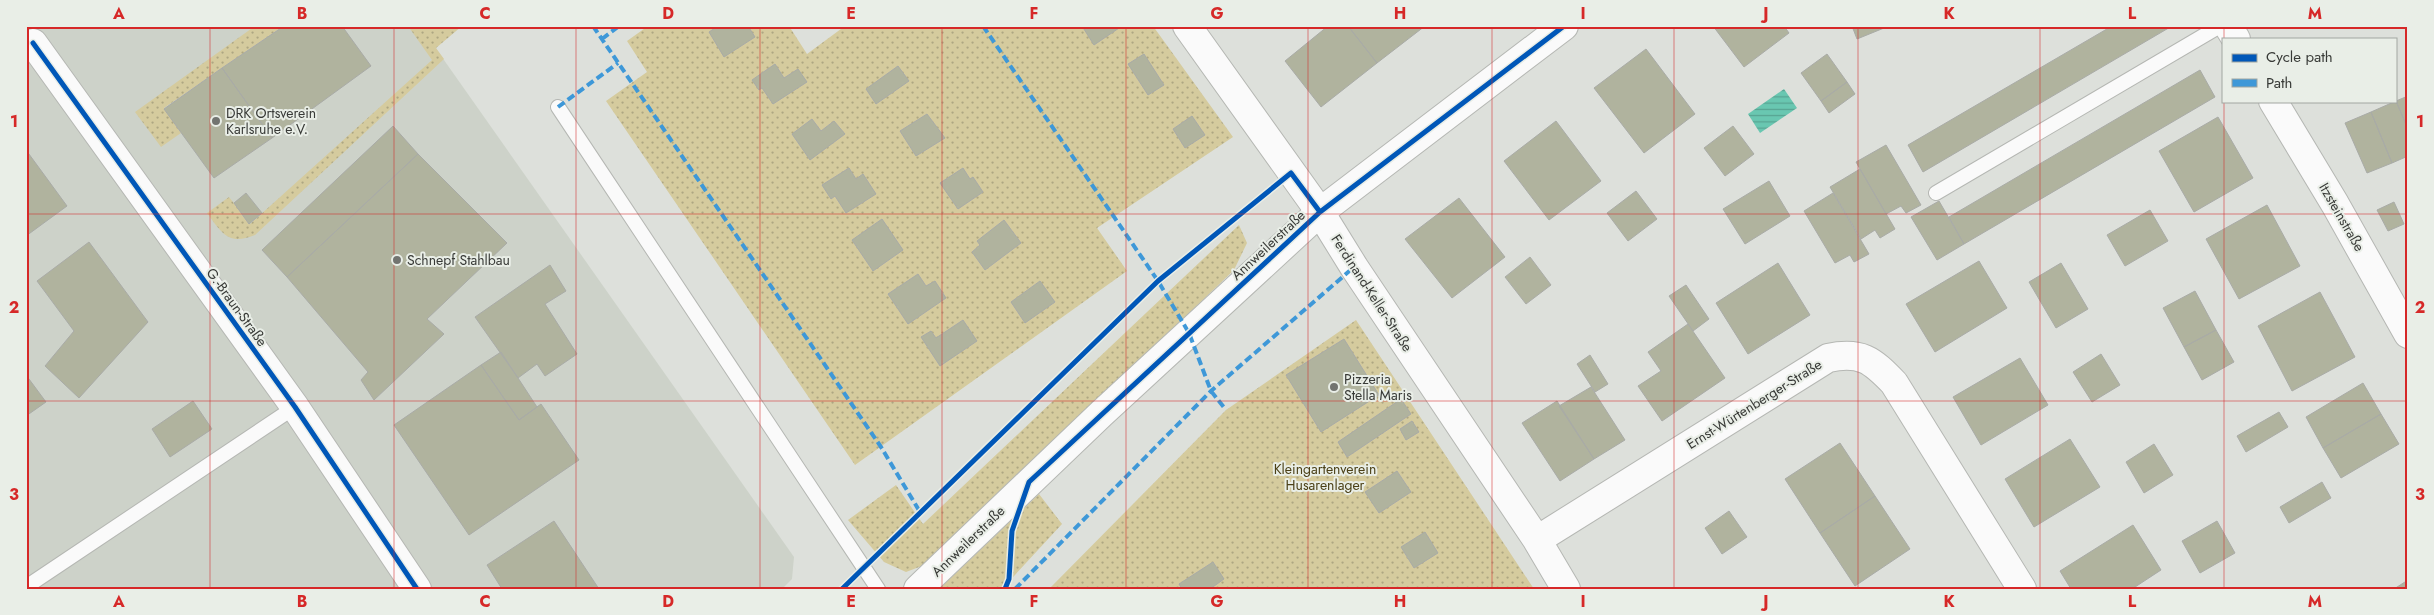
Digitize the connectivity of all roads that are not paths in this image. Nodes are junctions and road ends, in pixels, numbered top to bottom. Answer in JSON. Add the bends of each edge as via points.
{"nodes":[{"id":1,"x":1187,"y":26,"type":"edge"},
{"id":2,"x":1564,"y":26,"type":"edge"},
{"id":3,"x":2220,"y":26,"type":"edge"},
{"id":4,"x":2228,"y":26,"type":"edge"},
{"id":5,"x":2235,"y":38,"type":"edge"},
{"id":6,"x":29,"y":39,"type":"edge"},
{"id":7,"x":2274,"y":102,"type":"edge"},
{"id":8,"x":558,"y":106,"type":"dead end"},
{"id":9,"x":1936,"y":193,"type":"dead end"},
{"id":10,"x":1320,"y":212,"type":"junction"},
{"id":11,"x":2408,"y":334,"type":"edge"},
{"id":12,"x":295,"y":407,"type":"junction"},
{"id":13,"x":1536,"y":540,"type":"junction"},
{"id":14,"x":26,"y":587,"type":"edge"},
{"id":15,"x":416,"y":589,"type":"edge"},
{"id":16,"x":878,"y":589,"type":"edge"},
{"id":17,"x":918,"y":589,"type":"edge"},
{"id":18,"x":1566,"y":589,"type":"edge"},
{"id":19,"x":2022,"y":589,"type":"edge"}],
"edges":[{"from":1,"to":10,"type":"street","name":"Ferdinand-Keller-Straße"},
{"from":2,"to":10,"type":"street","name":"Annweilerstraße"},
{"from":3,"to":9,"type":"lane"},
{"from":4,"to":5,"type":"street"},
{"from":6,"to":12,"type":"street","name":"G.-Braun-Straße"},
{"from":7,"to":11,"type":"street","name":"Itzsteinstraße"},
{"from":8,"to":16,"type":"lane"},
{"from":10,"to":13,"type":"street","name":"Ferdinand-Keller-Straße"},
{"from":10,"to":17,"type":"street","name":"Annweilerstraße"},
{"from":12,"to":14,"type":"lane"},
{"from":12,"to":15,"type":"street","name":"G.-Braun-Straße"},
{"from":13,"to":18,"type":"street","name":"Ferdinand-Keller-Straße"},
{"from":13,"to":19,"type":"street","name":"Ernst-Würtenberger-Straße","via":[[1828,358],[1861,356],[1876,364],[1894,383]]}]}
